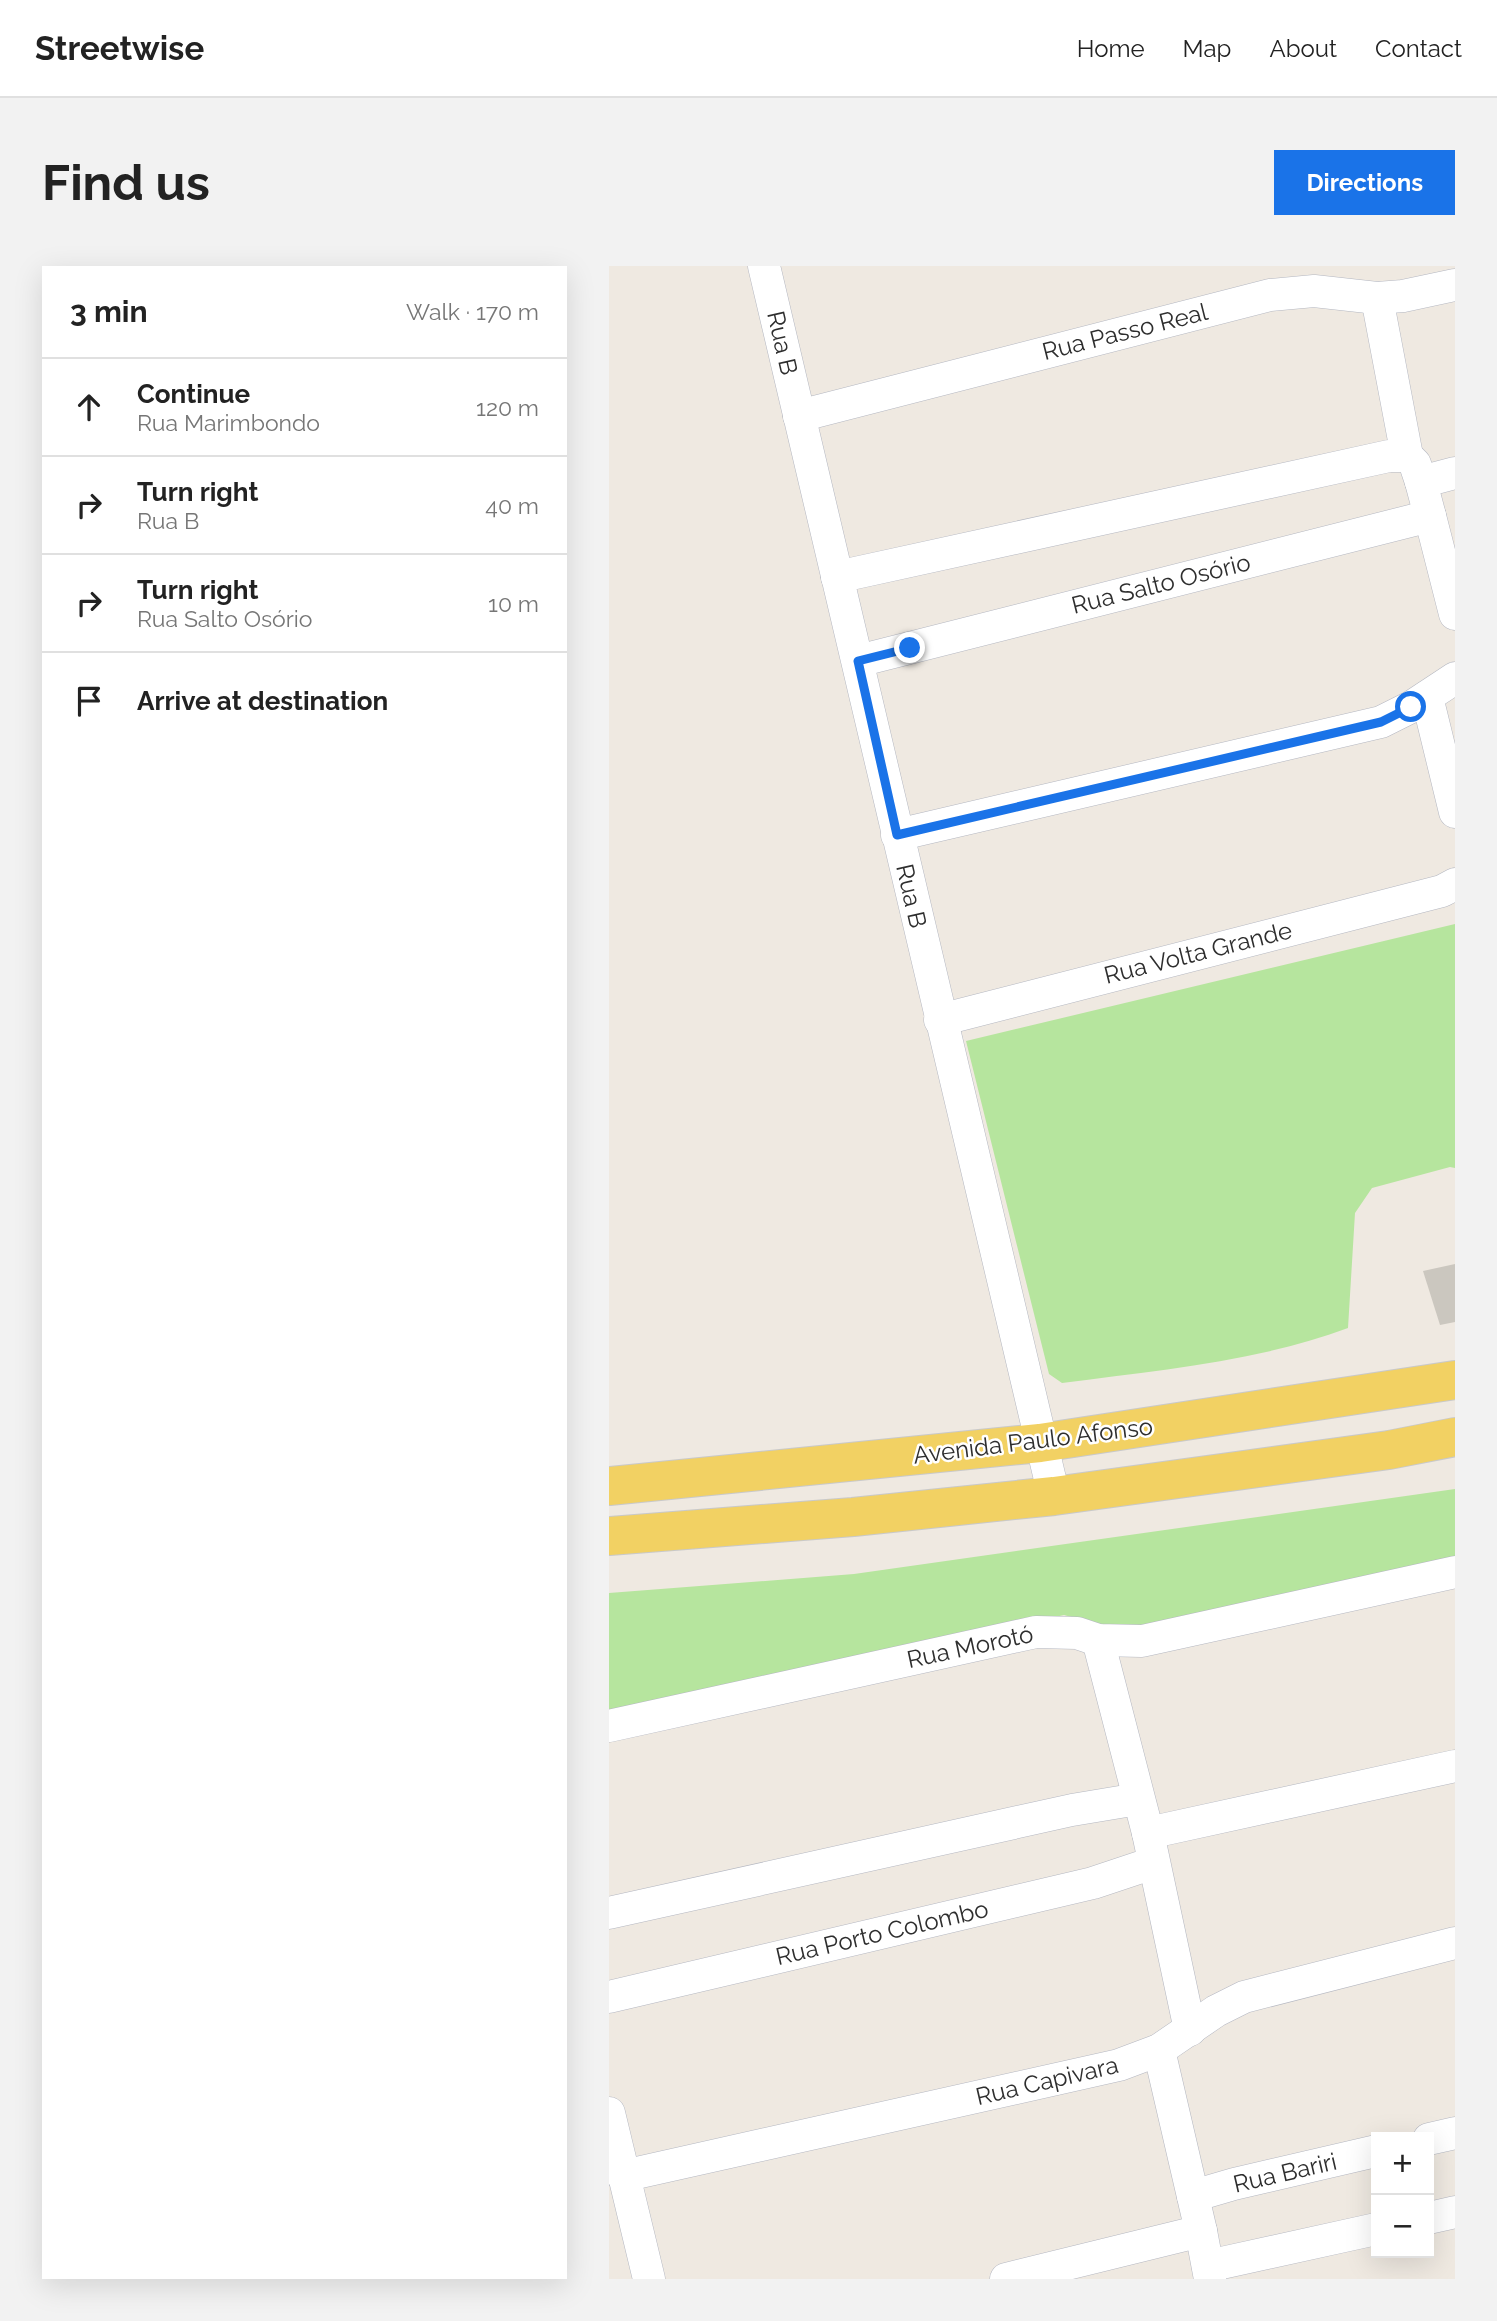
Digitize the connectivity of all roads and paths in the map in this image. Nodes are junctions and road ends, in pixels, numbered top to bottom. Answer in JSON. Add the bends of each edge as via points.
{"nodes":[{"id":1,"x":764,"y":266,"type":"edge"},
{"id":2,"x":1331,"y":279,"type":"edge"},
{"id":3,"x":1455,"y":285,"type":"edge"},
{"id":4,"x":1377,"y":298,"type":"junction"},
{"id":5,"x":799,"y":416,"type":"junction"},
{"id":6,"x":1414,"y":469,"type":"junction"},
{"id":7,"x":1455,"y":473,"type":"edge"},
{"id":8,"x":1430,"y":516,"type":"junction"},
{"id":9,"x":837,"y":577,"type":"junction"},
{"id":10,"x":1455,"y":614,"type":"edge"},
{"id":11,"x":858,"y":661,"type":"junction"},
{"id":12,"x":1455,"y":678,"type":"edge"},
{"id":13,"x":1427,"y":697,"type":"junction"},
{"id":14,"x":1455,"y":812,"type":"edge"},
{"id":15,"x":897,"y":835,"type":"junction"},
{"id":16,"x":1455,"y":884,"type":"edge"},
{"id":17,"x":940,"y":1020,"type":"junction"},
{"id":18,"x":1455,"y":1380,"type":"edge"},
{"id":19,"x":1455,"y":1437,"type":"edge"},
{"id":20,"x":1040,"y":1443,"type":"junction"},
{"id":21,"x":609,"y":1486,"type":"edge"},
{"id":22,"x":1054,"y":1496,"type":"junction"},
{"id":23,"x":609,"y":1536,"type":"edge"},
{"id":24,"x":1455,"y":1572,"type":"edge"},
{"id":25,"x":1098,"y":1640,"type":"junction"},
{"id":26,"x":609,"y":1726,"type":"edge"},
{"id":27,"x":1455,"y":1766,"type":"edge"},
{"id":28,"x":1138,"y":1799,"type":"junction"},
{"id":29,"x":1150,"y":1848,"type":"junction"},
{"id":30,"x":609,"y":1913,"type":"edge"},
{"id":31,"x":1455,"y":1942,"type":"edge"},
{"id":32,"x":609,"y":1997,"type":"edge"},
{"id":33,"x":1191,"y":2029,"type":"junction"},
{"id":34,"x":1159,"y":2050,"type":"junction"},
{"id":35,"x":609,"y":2113,"type":"edge"},
{"id":36,"x":1455,"y":2133,"type":"edge"},
{"id":37,"x":1434,"y":2138,"type":"edge"},
{"id":38,"x":1371,"y":2152,"type":"edge"},
{"id":39,"x":623,"y":2176,"type":"junction"},
{"id":40,"x":1193,"y":2196,"type":"junction"},
{"id":41,"x":1455,"y":2213,"type":"edge"},
{"id":42,"x":1434,"y":2217,"type":"edge"},
{"id":43,"x":1371,"y":2230,"type":"edge"},
{"id":44,"x":1201,"y":2231,"type":"junction"},
{"id":45,"x":1209,"y":2272,"type":"edge"},
{"id":46,"x":649,"y":2279,"type":"edge"},
{"id":47,"x":1006,"y":2279,"type":"edge"}],
"edges":[{"from":1,"to":5,"type":"street","name":"Rua B"},
{"from":2,"to":4,"type":"street","name":"Rua Passo Real","via":[[1354,297]]},
{"from":2,"to":5,"type":"street","name":"Rua Passo Real","via":[[1314,291],[1270,295]]},
{"from":3,"to":4,"type":"street","name":"Rua Passo Real"},
{"from":4,"to":6,"type":"street"},
{"from":5,"to":9,"type":"street","name":"Rua B"},
{"from":6,"to":7,"type":"street"},
{"from":6,"to":8,"type":"street"},
{"from":6,"to":9,"type":"street","via":[[1389,456],[1362,461]]},
{"from":8,"to":10,"type":"street"},
{"from":8,"to":11,"type":"street","name":"Rua Salto Osório"},
{"from":9,"to":11,"type":"street","name":"Rua B"},
{"from":11,"to":15,"type":"street","name":"Rua B"},
{"from":12,"to":13,"type":"street"},
{"from":13,"to":14,"type":"street"},
{"from":13,"to":15,"type":"street","via":[[1381,722]]},
{"from":15,"to":17,"type":"street","name":"Rua B"},
{"from":16,"to":17,"type":"street","name":"Rua Volta Grande"},
{"from":17,"to":20,"type":"street","name":"Rua B"},
{"from":18,"to":20,"type":"main road","name":"Avenida Paulo Afonso"},
{"from":19,"to":22,"type":"main road"},
{"from":20,"to":21,"type":"main road","name":"Avenida Paulo Afonso"},
{"from":20,"to":22,"type":"street","name":"Rua B"},
{"from":22,"to":23,"type":"main road"},
{"from":24,"to":25,"type":"street","name":"Rua Morotó","via":[[1142,1641]]},
{"from":25,"to":26,"type":"street","name":"Rua Morotó","via":[[1077,1633],[1036,1632]]},
{"from":25,"to":28,"type":"street"},
{"from":27,"to":29,"type":"street","name":"Rua Porto Colombo"},
{"from":28,"to":29,"type":"street"},
{"from":28,"to":30,"type":"street"},
{"from":29,"to":32,"type":"street","name":"Rua Porto Colombo","via":[[1093,1883]]},
{"from":29,"to":33,"type":"street"},
{"from":31,"to":33,"type":"street","name":"Rua Capivara","via":[[1244,1997]]},
{"from":33,"to":34,"type":"street","name":"Rua Capivara"},
{"from":34,"to":39,"type":"street","name":"Rua Capivara","via":[[1119,2065]]},
{"from":34,"to":40,"type":"street"},
{"from":35,"to":39,"type":"street"},
{"from":36,"to":37,"type":"street"},
{"from":38,"to":40,"type":"street","name":"Rua Bariri"},
{"from":39,"to":46,"type":"street"},
{"from":40,"to":44,"type":"street"},
{"from":41,"to":42,"type":"street"},
{"from":43,"to":45,"type":"street"},
{"from":44,"to":45,"type":"street"},
{"from":44,"to":47,"type":"street"}]}
